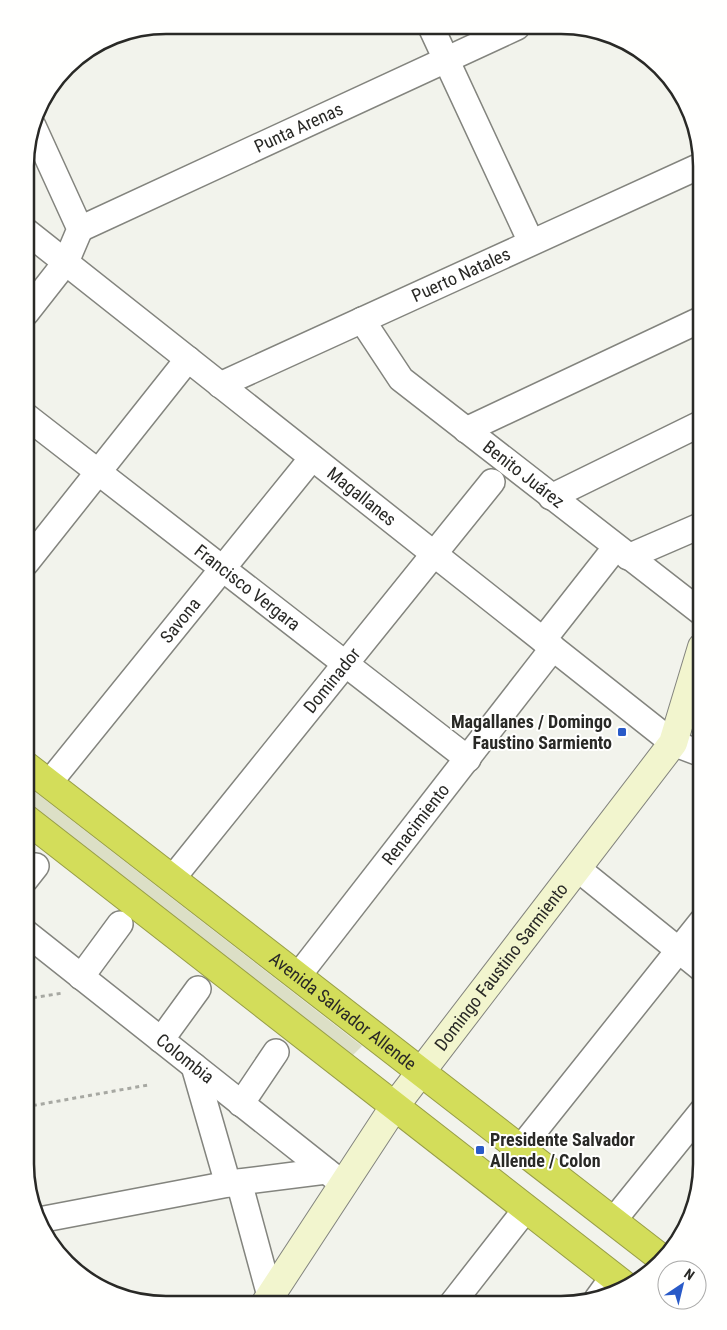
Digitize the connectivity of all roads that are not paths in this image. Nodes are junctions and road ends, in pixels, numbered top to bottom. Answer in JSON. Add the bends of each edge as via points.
{"nodes":[{"id":1,"x":434,"y":34,"type":"edge"},
{"id":2,"x":503,"y":34,"type":"edge"},
{"id":3,"x":446,"y":60,"type":"junction"},
{"id":4,"x":37,"y":136,"type":"edge"},
{"id":5,"x":693,"y":169,"type":"edge"},
{"id":6,"x":80,"y":229,"type":"junction"},
{"id":7,"x":34,"y":237,"type":"edge"},
{"id":8,"x":532,"y":242,"type":"junction"},
{"id":9,"x":66,"y":262,"type":"junction"},
{"id":10,"x":34,"y":303,"type":"edge"},
{"id":11,"x":362,"y":320,"type":"junction"},
{"id":12,"x":693,"y":323,"type":"edge"},
{"id":13,"x":188,"y":359,"type":"junction"},
{"id":14,"x":220,"y":384,"type":"junction"},
{"id":15,"x":34,"y":422,"type":"edge"},
{"id":16,"x":693,"y":427,"type":"edge"},
{"id":17,"x":466,"y":430,"type":"junction"},
{"id":18,"x":312,"y":458,"type":"junction"},
{"id":19,"x":98,"y":472,"type":"junction"},
{"id":20,"x":492,"y":482,"type":"dead end"},
{"id":21,"x":551,"y":497,"type":"junction"},
{"id":22,"x":693,"y":528,"type":"edge"},
{"id":23,"x":622,"y":552,"type":"junction"},
{"id":24,"x":34,"y":553,"type":"edge"},
{"id":25,"x":434,"y":554,"type":"junction"},
{"id":26,"x":223,"y":568,"type":"junction"},
{"id":27,"x":693,"y":606,"type":"edge"},
{"id":28,"x":548,"y":644,"type":"junction"},
{"id":29,"x":345,"y":664,"type":"junction"},
{"id":30,"x":693,"y":702,"type":"edge"},
{"id":31,"x":673,"y":743,"type":"junction"},
{"id":32,"x":693,"y":751,"type":"edge"},
{"id":33,"x":468,"y":759,"type":"junction"},
{"id":34,"x":34,"y":772,"type":"edge"},
{"id":35,"x":49,"y":784,"type":"junction"},
{"id":36,"x":34,"y":825,"type":"edge"},
{"id":37,"x":578,"y":869,"type":"junction"},
{"id":38,"x":172,"y":879,"type":"junction"},
{"id":39,"x":120,"y":924,"type":"dead end"},
{"id":40,"x":693,"y":933,"type":"edge"},
{"id":41,"x":34,"y":942,"type":"edge"},
{"id":42,"x":680,"y":951,"type":"junction"},
{"id":43,"x":693,"y":962,"type":"edge"},
{"id":44,"x":298,"y":976,"type":"junction"},
{"id":45,"x":72,"y":985,"type":"junction"},
{"id":46,"x":198,"y":989,"type":"dead end"},
{"id":47,"x":161,"y":1040,"type":"junction"},
{"id":48,"x":276,"y":1052,"type":"dead end"},
{"id":49,"x":194,"y":1066,"type":"junction"},
{"id":50,"x":422,"y":1072,"type":"junction"},
{"id":51,"x":241,"y":1104,"type":"junction"},
{"id":52,"x":394,"y":1107,"type":"junction"},
{"id":53,"x":693,"y":1122,"type":"edge"},
{"id":54,"x":520,"y":1149,"type":"junction"},
{"id":55,"x":335,"y":1177,"type":"junction"},
{"id":56,"x":233,"y":1183,"type":"junction"},
{"id":57,"x":526,"y":1209,"type":"junction"},
{"id":58,"x":45,"y":1219,"type":"edge"},
{"id":59,"x":613,"y":1221,"type":"junction"},
{"id":60,"x":657,"y":1255,"type":"edge"},
{"id":61,"x":619,"y":1281,"type":"edge"},
{"id":62,"x":266,"y":1296,"type":"edge"},
{"id":63,"x":269,"y":1296,"type":"edge"},
{"id":64,"x":458,"y":1296,"type":"edge"}],
"edges":[{"from":1,"to":3,"type":"street"},
{"from":2,"to":3,"type":"street","name":"Punta Arenas"},
{"from":3,"to":6,"type":"street","name":"Punta Arenas"},
{"from":3,"to":8,"type":"street"},
{"from":4,"to":6,"type":"street"},
{"from":5,"to":8,"type":"street","name":"Puerto Natales"},
{"from":6,"to":9,"type":"street"},
{"from":7,"to":9,"type":"street","name":"Magallanes"},
{"from":8,"to":11,"type":"street","name":"Puerto Natales"},
{"from":9,"to":10,"type":"street"},
{"from":9,"to":13,"type":"street","name":"Magallanes"},
{"from":11,"to":14,"type":"street","name":"Puerto Natales"},
{"from":11,"to":17,"type":"street","name":"Benito Juárez","via":[[401,379]]},
{"from":12,"to":17,"type":"street"},
{"from":13,"to":14,"type":"street","name":"Magallanes"},
{"from":13,"to":19,"type":"street"},
{"from":14,"to":18,"type":"street","name":"Magallanes"},
{"from":15,"to":19,"type":"street","name":"Francisco Vergara"},
{"from":16,"to":21,"type":"street"},
{"from":17,"to":21,"type":"street","name":"Benito Juárez"},
{"from":18,"to":25,"type":"street","name":"Magallanes"},
{"from":18,"to":26,"type":"street","name":"Savona"},
{"from":19,"to":24,"type":"street"},
{"from":19,"to":26,"type":"street","name":"Francisco Vergara"},
{"from":20,"to":25,"type":"street","name":"Dominador"},
{"from":21,"to":23,"type":"street","name":"Benito Juárez"},
{"from":22,"to":23,"type":"street","name":"Renacimiento"},
{"from":23,"to":27,"type":"street","name":"Benito Juárez"},
{"from":23,"to":28,"type":"street","name":"Renacimiento"},
{"from":25,"to":28,"type":"street","name":"Magallanes"},
{"from":25,"to":29,"type":"street","name":"Dominador"},
{"from":26,"to":29,"type":"street","name":"Francisco Vergara"},
{"from":26,"to":35,"type":"street","name":"Savona"},
{"from":28,"to":31,"type":"street","name":"Magallanes"},
{"from":28,"to":33,"type":"street","name":"Renacimiento"},
{"from":29,"to":33,"type":"street","name":"Francisco Vergara"},
{"from":29,"to":38,"type":"street","name":"Dominador"},
{"from":30,"to":31,"type":"main road","name":"Domingo Faustino Sarmiento"},
{"from":31,"to":32,"type":"street","name":"Magallanes"},
{"from":31,"to":37,"type":"main road","name":"Domingo Faustino Sarmiento"},
{"from":33,"to":44,"type":"street","name":"Renacimiento"},
{"from":34,"to":35,"type":"highway","name":"Avenida Salvador Allende"},
{"from":35,"to":38,"type":"highway","name":"Avenida Salvador Allende"},
{"from":36,"to":52,"type":"highway"},
{"from":37,"to":42,"type":"street"},
{"from":37,"to":50,"type":"main road","name":"Domingo Faustino Sarmiento"},
{"from":38,"to":44,"type":"highway","name":"Avenida Salvador Allende"},
{"from":39,"to":45,"type":"street"},
{"from":40,"to":42,"type":"street"},
{"from":41,"to":45,"type":"street","name":"Colombia"},
{"from":42,"to":43,"type":"street"},
{"from":42,"to":54,"type":"street"},
{"from":44,"to":50,"type":"highway","name":"Avenida Salvador Allende"},
{"from":45,"to":47,"type":"street","name":"Colombia"},
{"from":46,"to":47,"type":"street"},
{"from":47,"to":49,"type":"street","name":"Colombia"},
{"from":48,"to":51,"type":"street"},
{"from":49,"to":51,"type":"street","name":"Colombia"},
{"from":49,"to":56,"type":"street"},
{"from":50,"to":52,"type":"main road","name":"Domingo Faustino Sarmiento"},
{"from":50,"to":54,"type":"highway","name":"Avenida Salvador Allende"},
{"from":51,"to":55,"type":"street","name":"Colombia"},
{"from":52,"to":55,"type":"main road","name":"Domingo Faustino Sarmiento"},
{"from":52,"to":57,"type":"highway"},
{"from":53,"to":59,"type":"street"},
{"from":54,"to":59,"type":"highway","name":"Avenida Salvador Allende"},
{"from":55,"to":56,"type":"street"},
{"from":55,"to":63,"type":"main road","name":"Domingo Faustino Sarmiento"},
{"from":56,"to":58,"type":"street"},
{"from":56,"to":62,"type":"street"},
{"from":57,"to":61,"type":"highway"},
{"from":57,"to":64,"type":"street"},
{"from":59,"to":60,"type":"highway","name":"Avenida Salvador Allende"}]}
